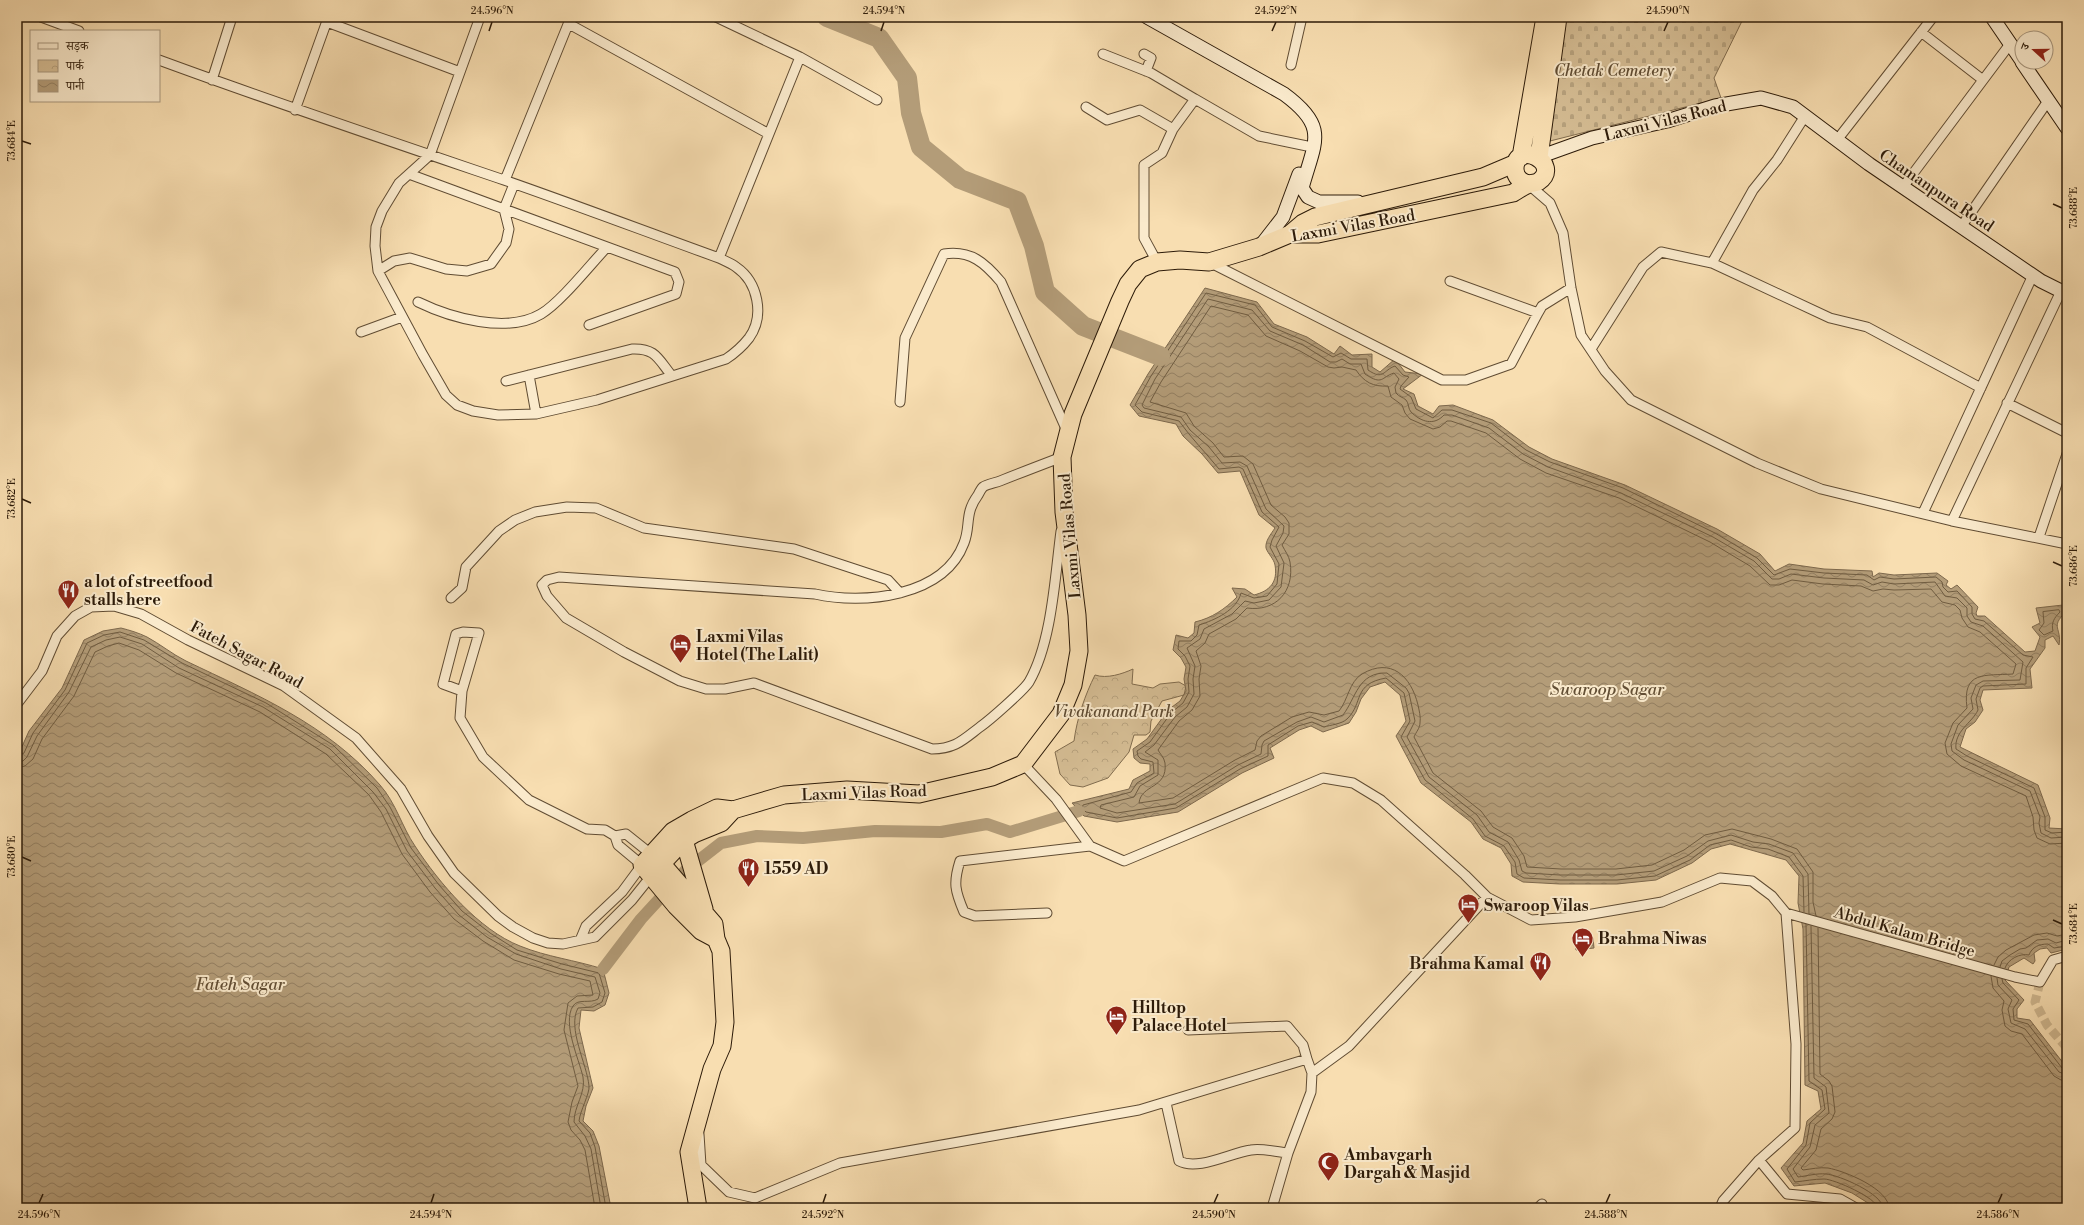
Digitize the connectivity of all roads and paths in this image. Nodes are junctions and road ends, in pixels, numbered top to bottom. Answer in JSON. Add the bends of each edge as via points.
{"nodes":[{"id":1,"x":41,"y":17,"type":"edge"},
{"id":2,"x":232,"y":17,"type":"edge"},
{"id":3,"x":480,"y":17,"type":"edge"},
{"id":4,"x":716,"y":17,"type":"edge"},
{"id":5,"x":1147,"y":17,"type":"edge"},
{"id":6,"x":1302,"y":17,"type":"edge"},
{"id":7,"x":1545,"y":17,"type":"edge"},
{"id":8,"x":1558,"y":17,"type":"edge"},
{"id":9,"x":1933,"y":17,"type":"edge"},
{"id":10,"x":1992,"y":17,"type":"edge"},
{"id":11,"x":328,"y":20,"type":"edge"},
{"id":12,"x":570,"y":20,"type":"edge"},
{"id":13,"x":76,"y":30,"type":"edge"},
{"id":14,"x":1921,"y":32,"type":"junction"},
{"id":15,"x":2010,"y":44,"type":"junction"},
{"id":16,"x":2014,"y":50,"type":"edge"},
{"id":17,"x":1103,"y":54,"type":"dead end"},
{"id":18,"x":1144,"y":54,"type":"dead end"},
{"id":19,"x":800,"y":57,"type":"junction"},
{"id":20,"x":160,"y":60,"type":"edge"},
{"id":21,"x":1291,"y":65,"type":"dead end"},
{"id":22,"x":2027,"y":70,"type":"edge"},
{"id":23,"x":1146,"y":71,"type":"junction"},
{"id":24,"x":460,"y":72,"type":"junction"},
{"id":25,"x":212,"y":80,"type":"junction"},
{"id":26,"x":1983,"y":80,"type":"junction"},
{"id":27,"x":1195,"y":99,"type":"junction"},
{"id":28,"x":877,"y":100,"type":"dead end"},
{"id":29,"x":2048,"y":101,"type":"junction"},
{"id":30,"x":1086,"y":107,"type":"dead end"},
{"id":31,"x":1792,"y":107,"type":"joint"},
{"id":32,"x":294,"y":110,"type":"junction"},
{"id":33,"x":1804,"y":116,"type":"junction"},
{"id":34,"x":1310,"y":118,"type":"junction"},
{"id":35,"x":2067,"y":128,"type":"edge"},
{"id":36,"x":1173,"y":129,"type":"junction"},
{"id":37,"x":769,"y":134,"type":"junction"},
{"id":38,"x":1837,"y":140,"type":"junction"},
{"id":39,"x":1308,"y":146,"type":"junction"},
{"id":40,"x":430,"y":155,"type":"junction"},
{"id":41,"x":1539,"y":157,"type":"junction"},
{"id":42,"x":1518,"y":160,"type":"junction"},
{"id":43,"x":408,"y":174,"type":"junction"},
{"id":44,"x":505,"y":180,"type":"junction"},
{"id":45,"x":514,"y":184,"type":"junction"},
{"id":46,"x":1528,"y":184,"type":"junction"},
{"id":47,"x":1903,"y":187,"type":"junction"},
{"id":48,"x":1382,"y":202,"type":"junction"},
{"id":49,"x":504,"y":209,"type":"junction"},
{"id":50,"x":1961,"y":227,"type":"junction"},
{"id":51,"x":1290,"y":234,"type":"junction"},
{"id":52,"x":607,"y":247,"type":"junction"},
{"id":53,"x":1260,"y":248,"type":"junction"},
{"id":54,"x":719,"y":258,"type":"junction"},
{"id":55,"x":1157,"y":262,"type":"junction"},
{"id":56,"x":1209,"y":262,"type":"junction"},
{"id":57,"x":1712,"y":263,"type":"junction"},
{"id":58,"x":378,"y":271,"type":"junction"},
{"id":59,"x":2033,"y":275,"type":"junction"},
{"id":60,"x":1450,"y":281,"type":"dead end"},
{"id":61,"x":1571,"y":288,"type":"junction"},
{"id":62,"x":2064,"y":292,"type":"edge"},
{"id":63,"x":418,"y":302,"type":"dead end"},
{"id":64,"x":1538,"y":313,"type":"junction"},
{"id":65,"x":402,"y":317,"type":"junction"},
{"id":66,"x":590,"y":325,"type":"dead end"},
{"id":67,"x":361,"y":332,"type":"dead end"},
{"id":68,"x":1591,"y":349,"type":"junction"},
{"id":69,"x":529,"y":375,"type":"junction"},
{"id":70,"x":672,"y":376,"type":"junction"},
{"id":71,"x":506,"y":381,"type":"dead end"},
{"id":72,"x":1981,"y":388,"type":"junction"},
{"id":73,"x":900,"y":402,"type":"dead end"},
{"id":74,"x":2007,"y":403,"type":"junction"},
{"id":75,"x":536,"y":414,"type":"junction"},
{"id":76,"x":1068,"y":431,"type":"junction"},
{"id":77,"x":2067,"y":432,"type":"edge"},
{"id":78,"x":2067,"y":454,"type":"edge"},
{"id":79,"x":1062,"y":457,"type":"junction"},
{"id":80,"x":1064,"y":512,"type":"junction"},
{"id":81,"x":1922,"y":514,"type":"junction"},
{"id":82,"x":1952,"y":520,"type":"junction"},
{"id":83,"x":2039,"y":537,"type":"junction"},
{"id":84,"x":2067,"y":544,"type":"edge"},
{"id":85,"x":900,"y":593,"type":"junction"},
{"id":86,"x":451,"y":598,"type":"dead end"},
{"id":87,"x":462,"y":691,"type":"junction"},
{"id":88,"x":17,"y":704,"type":"edge"},
{"id":89,"x":1024,"y":764,"type":"junction"},
{"id":90,"x":733,"y":810,"type":"junction"},
{"id":91,"x":615,"y":836,"type":"junction"},
{"id":92,"x":685,"y":846,"type":"junction"},
{"id":93,"x":1090,"y":846,"type":"junction"},
{"id":94,"x":655,"y":868,"type":"junction"},
{"id":95,"x":1487,"y":897,"type":"junction"},
{"id":96,"x":682,"y":901,"type":"junction"},
{"id":97,"x":705,"y":913,"type":"junction"},
{"id":98,"x":1047,"y":913,"type":"dead end"},
{"id":99,"x":1786,"y":913,"type":"junction"},
{"id":100,"x":581,"y":938,"type":"junction"},
{"id":101,"x":716,"y":939,"type":"junction"},
{"id":102,"x":2067,"y":956,"type":"edge"},
{"id":103,"x":1188,"y":1030,"type":"dead end"},
{"id":104,"x":1307,"y":1059,"type":"junction"},
{"id":105,"x":1312,"y":1073,"type":"junction"},
{"id":106,"x":1166,"y":1103,"type":"junction"},
{"id":107,"x":698,"y":1121,"type":"junction"},
{"id":108,"x":1288,"y":1154,"type":"junction"},
{"id":109,"x":1759,"y":1160,"type":"junction"},
{"id":110,"x":698,"y":1208,"type":"edge"},
{"id":111,"x":1272,"y":1208,"type":"edge"},
{"id":112,"x":1720,"y":1208,"type":"edge"},
{"id":113,"x":1856,"y":1208,"type":"edge"}],
"edges":[{"from":1,"to":13,"type":"street"},
{"from":2,"to":25,"type":"street"},
{"from":3,"to":24,"type":"street"},
{"from":4,"to":19,"type":"street"},
{"from":5,"to":34,"type":"street","via":[[1284,94],[1301,106]]},
{"from":6,"to":21,"type":"street"},
{"from":7,"to":42,"type":"highway"},
{"from":8,"to":41,"type":"highway"},
{"from":9,"to":14,"type":"street"},
{"from":10,"to":15,"type":"street"},
{"from":11,"to":24,"type":"street"},
{"from":11,"to":32,"type":"street"},
{"from":12,"to":37,"type":"street"},
{"from":12,"to":44,"type":"street"},
{"from":14,"to":26,"type":"street"},
{"from":14,"to":38,"type":"street"},
{"from":15,"to":16,"type":"street"},
{"from":15,"to":26,"type":"street"},
{"from":17,"to":23,"type":"street"},
{"from":18,"to":23,"type":"street","via":[[1150,58]]},
{"from":19,"to":28,"type":"street"},
{"from":19,"to":37,"type":"street"},
{"from":20,"to":25,"type":"street"},
{"from":22,"to":29,"type":"street"},
{"from":23,"to":27,"type":"street"},
{"from":24,"to":40,"type":"street"},
{"from":25,"to":32,"type":"street"},
{"from":26,"to":47,"type":"street"},
{"from":27,"to":36,"type":"street"},
{"from":27,"to":39,"type":"street","via":[[1259,136]]},
{"from":29,"to":35,"type":"street"},
{"from":29,"to":50,"type":"street"},
{"from":30,"to":36,"type":"street","via":[[1107,120],[1140,110]]},
{"from":31,"to":33,"type":"street","name":"Chamanpura Road"},
{"from":31,"to":41,"type":"street","name":"Laxmi Vilas Road","via":[[1761,98],[1715,106],[1666,122],[1592,138]]},
{"from":32,"to":40,"type":"street"},
{"from":33,"to":38,"type":"street","name":"Chamanpura Road"},
{"from":33,"to":57,"type":"street","via":[[1777,160],[1753,190]]},
{"from":34,"to":39,"type":"street"},
{"from":34,"to":48,"type":"street","via":[[1316,130],[1302,188],[1308,198],[1319,202]]},
{"from":36,"to":55,"type":"street","via":[[1162,153],[1144,166],[1144,238]]},
{"from":37,"to":54,"type":"street"},
{"from":38,"to":47,"type":"street","name":"Chamanpura Road"},
{"from":39,"to":53,"type":"street","via":[[1283,217]]},
{"from":40,"to":43,"type":"street"},
{"from":40,"to":44,"type":"street"},
{"from":41,"to":42,"type":"highway","name":"Laxmi Vilas Road","via":[[1527,154]]},
{"from":41,"to":46,"type":"highway","name":"Laxmi Vilas Road","via":[[1545,165],[1544,175],[1538,182]]},
{"from":42,"to":46,"type":"highway","via":[[1515,170],[1517,176]]},
{"from":42,"to":48,"type":"highway","via":[[1483,177]]},
{"from":43,"to":49,"type":"street"},
{"from":43,"to":58,"type":"street","via":[[399,183],[382,211],[376,227]]},
{"from":44,"to":45,"type":"street"},
{"from":45,"to":49,"type":"street"},
{"from":45,"to":54,"type":"street"},
{"from":46,"to":51,"type":"highway","name":"Laxmi Vilas Road","via":[[1513,193],[1472,202],[1318,234]]},
{"from":46,"to":61,"type":"street","via":[[1550,203],[1560,227]]},
{"from":47,"to":50,"type":"street","name":"Chamanpura Road"},
{"from":48,"to":51,"type":"highway","via":[[1315,217]]},
{"from":49,"to":52,"type":"street"},
{"from":49,"to":58,"type":"street","via":[[509,229],[506,243],[491,264],[467,271],[446,269],[410,258],[394,261]]},
{"from":50,"to":59,"type":"street","name":"Chamanpura Road"},
{"from":51,"to":53,"type":"highway","name":"Laxmi Vilas Road"},
{"from":52,"to":63,"type":"street","via":[[542,314],[521,322],[499,324],[466,318],[436,311]]},
{"from":52,"to":66,"type":"street","via":[[675,272],[679,282],[676,294]]},
{"from":53,"to":56,"type":"highway","name":"Laxmi Vilas Road"},
{"from":54,"to":70,"type":"street","via":[[736,267],[749,279],[756,293],[758,312],[755,326],[750,337],[726,359]]},
{"from":55,"to":56,"type":"highway","name":"Laxmi Vilas Road"},
{"from":55,"to":76,"type":"highway","name":"Laxmi Vilas Road","via":[[1140,269],[1128,284]]},
{"from":56,"to":64,"type":"street","via":[[1442,380],[1466,380],[1510,364]]},
{"from":57,"to":68,"type":"street","via":[[1661,252],[1643,267]]},
{"from":57,"to":72,"type":"street","via":[[1830,318],[1867,327]]},
{"from":58,"to":65,"type":"street"},
{"from":59,"to":62,"type":"street","name":"Chamanpura Road"},
{"from":59,"to":72,"type":"street"},
{"from":60,"to":64,"type":"street"},
{"from":61,"to":64,"type":"street","via":[[1542,306]]},
{"from":61,"to":68,"type":"street","via":[[1581,335]]},
{"from":62,"to":74,"type":"street"},
{"from":65,"to":67,"type":"street"},
{"from":65,"to":75,"type":"street","via":[[446,395],[457,405],[498,415]]},
{"from":68,"to":81,"type":"street","via":[[1605,371],[1631,400],[1743,456],[1821,489]]},
{"from":69,"to":70,"type":"street","via":[[645,348],[654,353]]},
{"from":69,"to":71,"type":"street"},
{"from":69,"to":75,"type":"street"},
{"from":70,"to":75,"type":"street","via":[[597,400]]},
{"from":72,"to":81,"type":"street"},
{"from":73,"to":76,"type":"street","via":[[905,338],[944,254],[958,252],[986,264],[1001,282]]},
{"from":74,"to":77,"type":"street"},
{"from":74,"to":82,"type":"street"},
{"from":76,"to":79,"type":"highway","name":"Laxmi Vilas Road"},
{"from":78,"to":83,"type":"street"},
{"from":79,"to":80,"type":"highway","name":"Laxmi Vilas Road"},
{"from":79,"to":85,"type":"street","via":[[983,487],[971,504],[964,543],[953,563],[916,588]]},
{"from":80,"to":85,"type":"street","via":[[1042,654],[1029,683],[988,721],[947,749],[932,749],[754,683],[725,689],[706,689],[680,681],[566,618],[547,596],[542,585],[547,580],[559,577],[846,598],[871,598]]},
{"from":80,"to":89,"type":"highway","name":"Laxmi Vilas Road","via":[[1079,651],[1073,685],[1060,714]]},
{"from":81,"to":82,"type":"street"},
{"from":82,"to":83,"type":"street"},
{"from":83,"to":84,"type":"street"},
{"from":85,"to":86,"type":"street","via":[[888,580],[794,549],[644,528],[596,508],[567,507],[535,512],[515,520],[499,531],[466,567],[462,588]]},
{"from":87,"to":87,"type":"street","via":[[443,684],[456,634],[479,633]]},
{"from":87,"to":91,"type":"street","via":[[460,718],[482,757],[529,800],[588,828],[605,830]]},
{"from":88,"to":100,"type":"street","name":"Fateh Sagar Road","via":[[42,671],[57,636],[75,616],[91,606],[114,606],[141,614],[188,640],[284,686],[356,738],[401,789],[428,836],[454,873],[498,916],[526,934],[548,943],[563,944]]},
{"from":89,"to":90,"type":"highway","name":"Laxmi Vilas Road","via":[[992,778],[919,794],[847,790],[784,795]]},
{"from":89,"to":93,"type":"street","via":[[1056,799]]},
{"from":90,"to":92,"type":"highway","name":"Laxmi Vilas Road","via":[[720,823],[694,834]]},
{"from":90,"to":94,"type":"highway","name":"Laxmi Vilas Road","via":[[717,808],[673,832]]},
{"from":91,"to":94,"type":"street","via":[[618,846]]},
{"from":91,"to":94,"type":"street","via":[[626,834]]},
{"from":92,"to":94,"type":"highway","name":"Laxmi Vilas Road"},
{"from":92,"to":97,"type":"highway"},
{"from":93,"to":95,"type":"street","via":[[1124,861],[1323,778],[1352,783],[1381,800]]},
{"from":93,"to":98,"type":"street","via":[[960,861],[954,879],[964,912],[975,916]]},
{"from":94,"to":96,"type":"highway"},
{"from":94,"to":100,"type":"street","via":[[622,892],[586,926]]},
{"from":94,"to":100,"type":"street","name":"Fateh Sagar Road","via":[[632,900],[594,937]]},
{"from":95,"to":99,"type":"street","via":[[1531,920],[1574,917],[1662,902],[1720,878],[1752,881],[1772,896]]},
{"from":95,"to":105,"type":"street","via":[[1349,1046]]},
{"from":96,"to":97,"type":"highway"},
{"from":96,"to":101,"type":"highway","via":[[701,931]]},
{"from":97,"to":101,"type":"highway","via":[[714,924]]},
{"from":99,"to":102,"type":"street","name":"Abdul Kalam Bridge","via":[[2040,982],[2053,960]]},
{"from":99,"to":109,"type":"street","via":[[1796,1044],[1795,1128]]},
{"from":101,"to":107,"type":"highway","via":[[723,966],[725,1022],[722,1046],[712,1069]]},
{"from":103,"to":104,"type":"street","via":[[1287,1026],[1303,1046]]},
{"from":104,"to":105,"type":"street"},
{"from":104,"to":106,"type":"street"},
{"from":105,"to":108,"type":"street","via":[[1311,1092]]},
{"from":106,"to":107,"type":"street","via":[[840,1163],[754,1198],[729,1192],[701,1165]]},
{"from":106,"to":108,"type":"street","via":[[1179,1161],[1186,1164],[1216,1160],[1252,1149]]},
{"from":107,"to":110,"type":"highway","via":[[689,1152]]},
{"from":108,"to":111,"type":"street"},
{"from":109,"to":112,"type":"street","via":[[1723,1201]]},
{"from":109,"to":113,"type":"street","via":[[1787,1194],[1840,1199]]}]}
